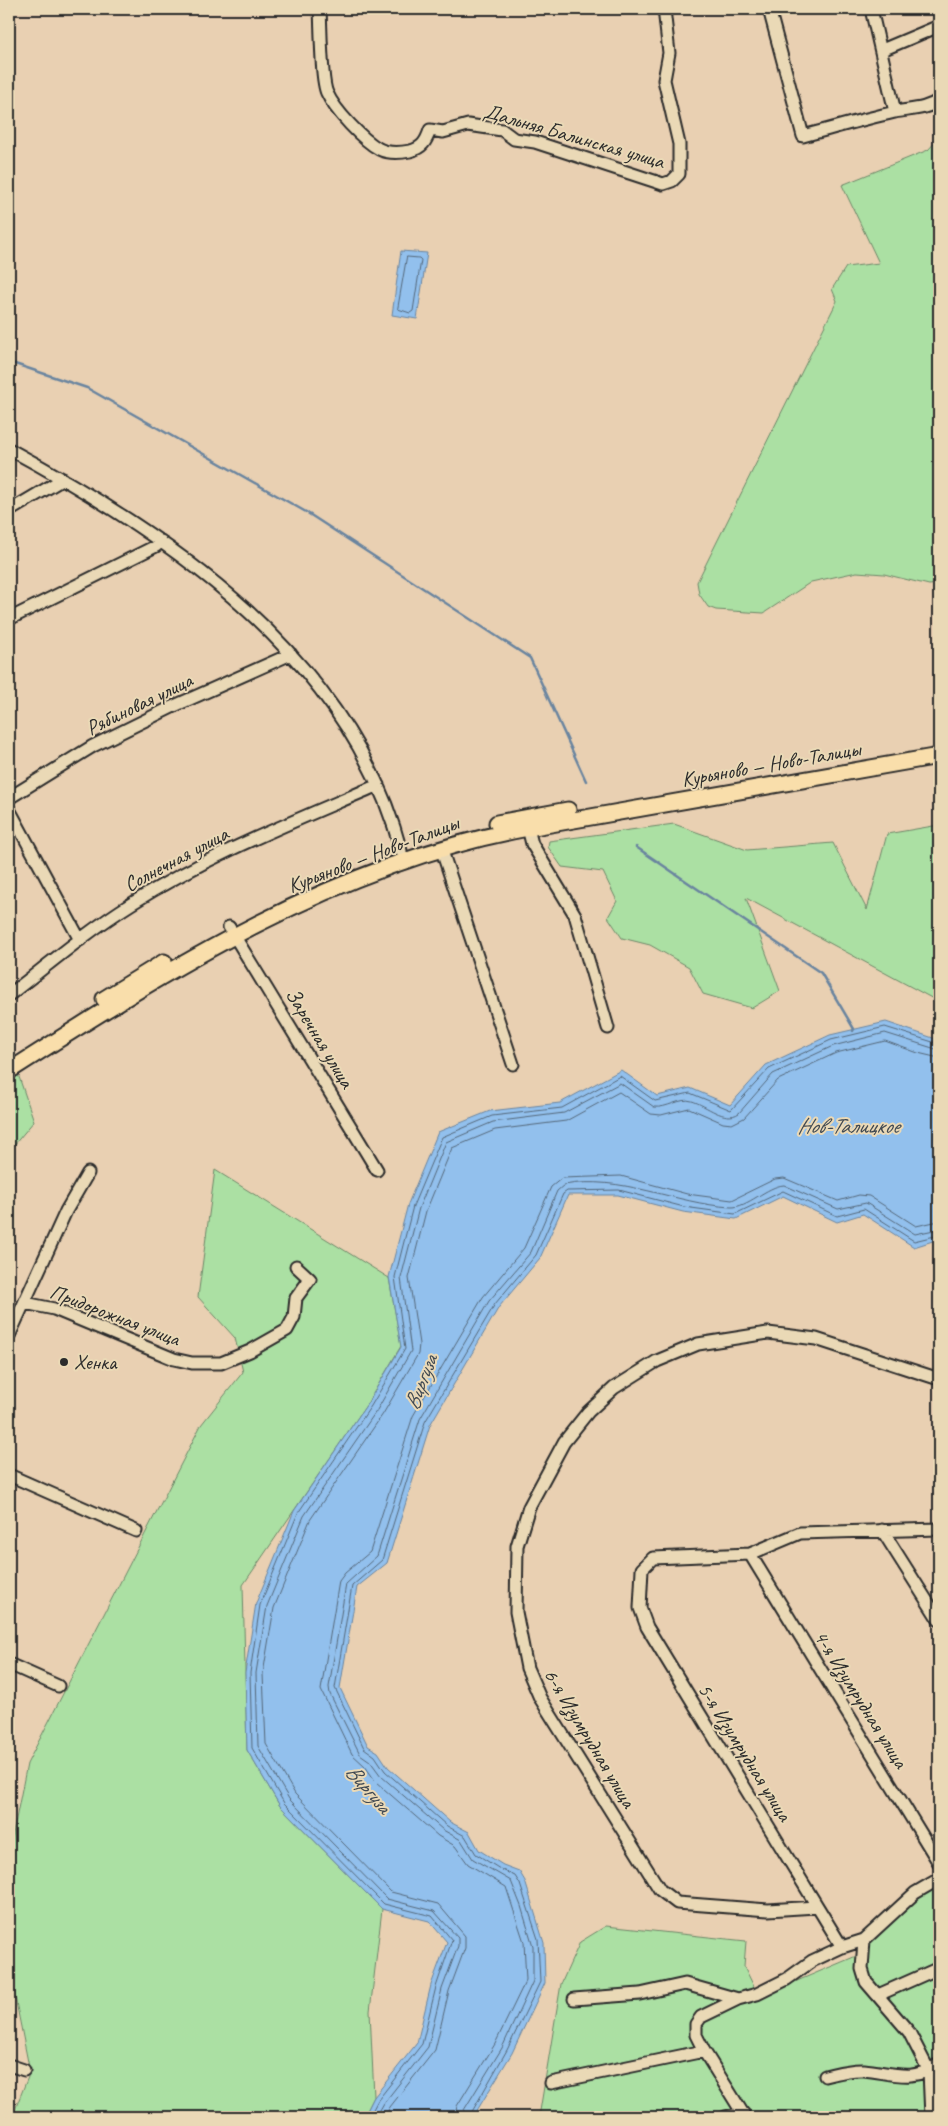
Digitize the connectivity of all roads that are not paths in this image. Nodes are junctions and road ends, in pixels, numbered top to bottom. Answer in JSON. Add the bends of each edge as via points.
{"nodes":[{"id":1,"x":320,"y":9,"type":"edge"},
{"id":2,"x":664,"y":9,"type":"edge"},
{"id":3,"x":769,"y":9,"type":"edge"},
{"id":4,"x":871,"y":9,"type":"edge"},
{"id":5,"x":939,"y":26,"type":"edge"},
{"id":6,"x":882,"y":50,"type":"junction"},
{"id":7,"x":939,"y":100,"type":"edge"},
{"id":8,"x":895,"y":112,"type":"junction"},
{"id":9,"x":9,"y":449,"type":"edge"},
{"id":10,"x":63,"y":479,"type":"junction"},
{"id":11,"x":9,"y":511,"type":"edge"},
{"id":12,"x":161,"y":541,"type":"junction"},
{"id":13,"x":9,"y":618,"type":"edge"},
{"id":14,"x":291,"y":654,"type":"junction"},
{"id":15,"x":939,"y":747,"type":"edge"},
{"id":16,"x":939,"y":756,"type":"edge"},
{"id":17,"x":378,"y":785,"type":"junction"},
{"id":18,"x":9,"y":798,"type":"edge"},
{"id":19,"x":9,"y":809,"type":"edge"},
{"id":20,"x":528,"y":828,"type":"junction"},
{"id":21,"x":441,"y":848,"type":"junction"},
{"id":22,"x":401,"y":851,"type":"junction"},
{"id":23,"x":232,"y":931,"type":"junction"},
{"id":24,"x":80,"y":940,"type":"junction"},
{"id":25,"x":9,"y":994,"type":"edge"},
{"id":26,"x":608,"y":1028,"type":"dead end"},
{"id":27,"x":9,"y":1059,"type":"edge"},
{"id":28,"x":513,"y":1064,"type":"dead end"},
{"id":29,"x":9,"y":1071,"type":"edge"},
{"id":30,"x":377,"y":1170,"type":"dead end"},
{"id":31,"x":88,"y":1173,"type":"dead end"},
{"id":32,"x":296,"y":1266,"type":"dead end"},
{"id":33,"x":25,"y":1303,"type":"junction"},
{"id":34,"x":9,"y":1336,"type":"edge"},
{"id":35,"x":939,"y":1379,"type":"edge"},
{"id":36,"x":9,"y":1474,"type":"edge"},
{"id":37,"x":939,"y":1529,"type":"edge"},
{"id":38,"x":882,"y":1530,"type":"junction"},
{"id":39,"x":136,"y":1531,"type":"dead end"},
{"id":40,"x":750,"y":1554,"type":"junction"},
{"id":41,"x":939,"y":1620,"type":"edge"},
{"id":42,"x":9,"y":1664,"type":"edge"},
{"id":43,"x":58,"y":1686,"type":"dead end"},
{"id":44,"x":939,"y":1863,"type":"edge"},
{"id":45,"x":939,"y":1879,"type":"edge"},
{"id":46,"x":816,"y":1907,"type":"junction"},
{"id":47,"x":864,"y":1940,"type":"junction"},
{"id":48,"x":842,"y":1947,"type":"junction"},
{"id":49,"x":939,"y":1968,"type":"edge"},
{"id":50,"x":878,"y":1995,"type":"junction"},
{"id":51,"x":574,"y":1999,"type":"dead end"},
{"id":52,"x":738,"y":1999,"type":"junction"},
{"id":53,"x":704,"y":2051,"type":"junction"},
{"id":54,"x":939,"y":2064,"type":"edge"},
{"id":55,"x":9,"y":2065,"type":"edge"},
{"id":56,"x":24,"y":2070,"type":"dead end"},
{"id":57,"x":929,"y":2071,"type":"junction"},
{"id":58,"x":825,"y":2076,"type":"dead end"},
{"id":59,"x":551,"y":2083,"type":"dead end"},
{"id":60,"x":744,"y":2115,"type":"edge"},
{"id":61,"x":725,"y":2117,"type":"edge"},
{"id":62,"x":931,"y":2117,"type":"edge"}],
"edges":[{"from":1,"to":2,"type":"street","name":"Дальняя Балинская улица","via":[[326,92],[365,139],[381,150],[398,153],[414,150],[426,142],[430,130],[443,132],[468,125],[502,130],[514,139],[536,142],[662,184],[672,181],[678,174],[679,144],[664,80],[669,54]]},
{"from":3,"to":8,"type":"street","via":[[803,136]]},
{"from":4,"to":6,"type":"street"},
{"from":5,"to":6,"type":"street"},
{"from":6,"to":8,"type":"street"},
{"from":7,"to":8,"type":"street","via":[[933,105]]},
{"from":9,"to":10,"type":"street"},
{"from":10,"to":11,"type":"street"},
{"from":10,"to":12,"type":"street"},
{"from":12,"to":13,"type":"street"},
{"from":12,"to":14,"type":"street","via":[[233,599]]},
{"from":14,"to":17,"type":"street","via":[[341,722]]},
{"from":14,"to":18,"type":"street","name":"Рябиновая улица","via":[[93,746]]},
{"from":15,"to":22,"type":"main road","name":"Курьяново — Ново-Талицы","via":[[524,817]]},
{"from":16,"to":20,"type":"main road","name":"Курьяново — Ново-Талицы"},
{"from":17,"to":22,"type":"street"},
{"from":17,"to":24,"type":"street","name":"Солнечная улица","via":[[271,831],[181,875],[131,904]]},
{"from":19,"to":24,"type":"street"},
{"from":20,"to":21,"type":"main road","name":"Курьяново — Ново-Талицы"},
{"from":20,"to":26,"type":"street","via":[[532,844],[575,915]]},
{"from":21,"to":23,"type":"main road","name":"Курьяново — Ново-Талицы","via":[[361,877]]},
{"from":21,"to":28,"type":"street"},
{"from":22,"to":23,"type":"main road","name":"Курьяново — Ново-Талицы","via":[[308,889]]},
{"from":23,"to":27,"type":"main road","name":"Курьяново — Ново-Талицы","via":[[155,968]]},
{"from":23,"to":29,"type":"main road","name":"Курьяново — Ново-Талицы"},
{"from":23,"to":30,"type":"street","name":"Заречная улица"},
{"from":24,"to":25,"type":"street","name":"Солнечная улица"},
{"from":31,"to":33,"type":"street","via":[[66,1211]]},
{"from":32,"to":33,"type":"street","name":"Придорожная улица","via":[[310,1279],[296,1298],[294,1317],[287,1330],[221,1363],[174,1359],[54,1309]]},
{"from":33,"to":34,"type":"street"},
{"from":35,"to":46,"type":"street","name":"6-я Изумрудная улица","via":[[816,1339],[768,1334],[698,1344],[650,1366],[614,1388],[588,1412],[564,1442],[529,1507],[517,1546],[516,1612],[527,1668],[540,1698],[660,1890],[677,1902],[768,1910]]},
{"from":36,"to":39,"type":"street"},
{"from":37,"to":38,"type":"street"},
{"from":38,"to":40,"type":"street","via":[[800,1533]]},
{"from":38,"to":41,"type":"street"},
{"from":40,"to":44,"type":"street","name":"4-я Изумрудная улица"},
{"from":40,"to":46,"type":"street","name":"5-я Изумрудная улица","via":[[653,1558],[642,1569],[640,1608],[647,1628]]},
{"from":42,"to":43,"type":"street"},
{"from":45,"to":47,"type":"street","via":[[915,1893]]},
{"from":46,"to":48,"type":"street","name":"5-я Изумрудная улица"},
{"from":47,"to":48,"type":"street"},
{"from":47,"to":50,"type":"street","via":[[862,1969],[866,1982]]},
{"from":48,"to":52,"type":"street","via":[[787,1979],[757,1994]]},
{"from":49,"to":50,"type":"street"},
{"from":50,"to":57,"type":"street","via":[[909,2032]]},
{"from":51,"to":52,"type":"street","via":[[640,1994],[685,1984]]},
{"from":52,"to":53,"type":"street","via":[[701,2017],[696,2024],[696,2034]]},
{"from":53,"to":59,"type":"street"},
{"from":53,"to":60,"type":"street"},
{"from":54,"to":57,"type":"street"},
{"from":55,"to":56,"type":"street"},
{"from":57,"to":58,"type":"street","via":[[910,2076],[847,2070]]},
{"from":57,"to":62,"type":"street"},
{"from":60,"to":61,"type":"street"}]}
